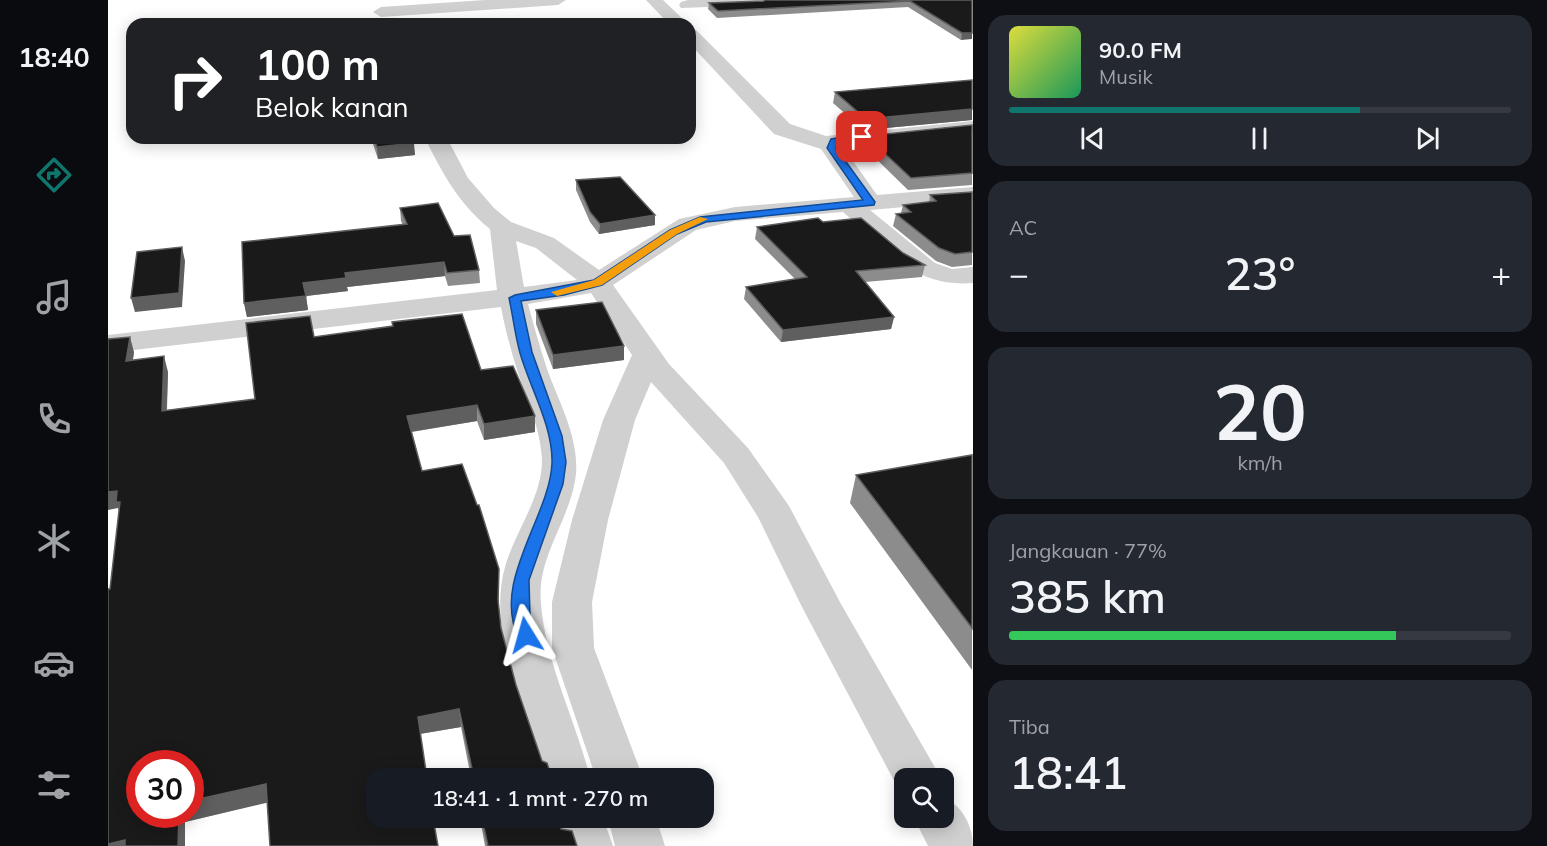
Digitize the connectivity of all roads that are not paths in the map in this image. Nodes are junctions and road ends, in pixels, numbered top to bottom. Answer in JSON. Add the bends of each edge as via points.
{"nodes":[{"id":1,"x":558,"y":0,"type":"edge"},
{"id":2,"x":654,"y":0,"type":"edge"},
{"id":3,"x":763,"y":0,"type":"edge"},
{"id":4,"x":687,"y":5,"type":"dead end"},
{"id":5,"x":382,"y":12,"type":"edge"},
{"id":6,"x":673,"y":18,"type":"edge"},
{"id":7,"x":696,"y":40,"type":"edge"},
{"id":8,"x":972,"y":127,"type":"edge"},
{"id":9,"x":438,"y":144,"type":"edge"},
{"id":10,"x":831,"y":145,"type":"junction"},
{"id":11,"x":972,"y":194,"type":"edge"},
{"id":12,"x":859,"y":203,"type":"junction"},
{"id":13,"x":502,"y":227,"type":"junction"},
{"id":14,"x":972,"y":275,"type":"edge"},
{"id":15,"x":598,"y":283,"type":"junction"},
{"id":16,"x":515,"y":298,"type":"junction"},
{"id":17,"x":108,"y":344,"type":"edge"},
{"id":18,"x":646,"y":356,"type":"junction"},
{"id":19,"x":564,"y":768,"type":"edge"},
{"id":20,"x":615,"y":768,"type":"edge"},
{"id":21,"x":911,"y":768,"type":"edge"},
{"id":22,"x":582,"y":828,"type":"edge"},
{"id":23,"x":635,"y":828,"type":"edge"},
{"id":24,"x":944,"y":828,"type":"edge"},
{"id":25,"x":588,"y":846,"type":"edge"},
{"id":26,"x":640,"y":846,"type":"edge"},
{"id":27,"x":954,"y":846,"type":"edge"}],
"edges":[{"from":1,"to":5,"type":"street"},
{"from":2,"to":6,"type":"street"},
{"from":3,"to":4,"type":"street"},
{"from":7,"to":10,"type":"street","via":[[782,129]]},
{"from":8,"to":10,"type":"street","via":[[853,138]]},
{"from":9,"to":13,"type":"street","via":[[446,163],[470,197]]},
{"from":10,"to":12,"type":"street"},
{"from":11,"to":12,"type":"street"},
{"from":12,"to":14,"type":"street","via":[[925,269],[950,277]]},
{"from":12,"to":15,"type":"street","via":[[704,219],[673,232]]},
{"from":13,"to":15,"type":"street","via":[[545,243]]},
{"from":13,"to":16,"type":"street"},
{"from":15,"to":16,"type":"street"},
{"from":15,"to":18,"type":"street"},
{"from":16,"to":17,"type":"street"},
{"from":16,"to":19,"type":"street","via":[[526,352],[555,436],[559,462],[521,580],[522,617],[533,672]]},
{"from":18,"to":20,"type":"street","via":[[619,420],[590,520],[572,602],[573,648]]},
{"from":18,"to":21,"type":"street","via":[[736,456],[776,515]]},
{"from":22,"to":25,"type":"street"},
{"from":23,"to":26,"type":"street"},
{"from":24,"to":27,"type":"street"}]}
